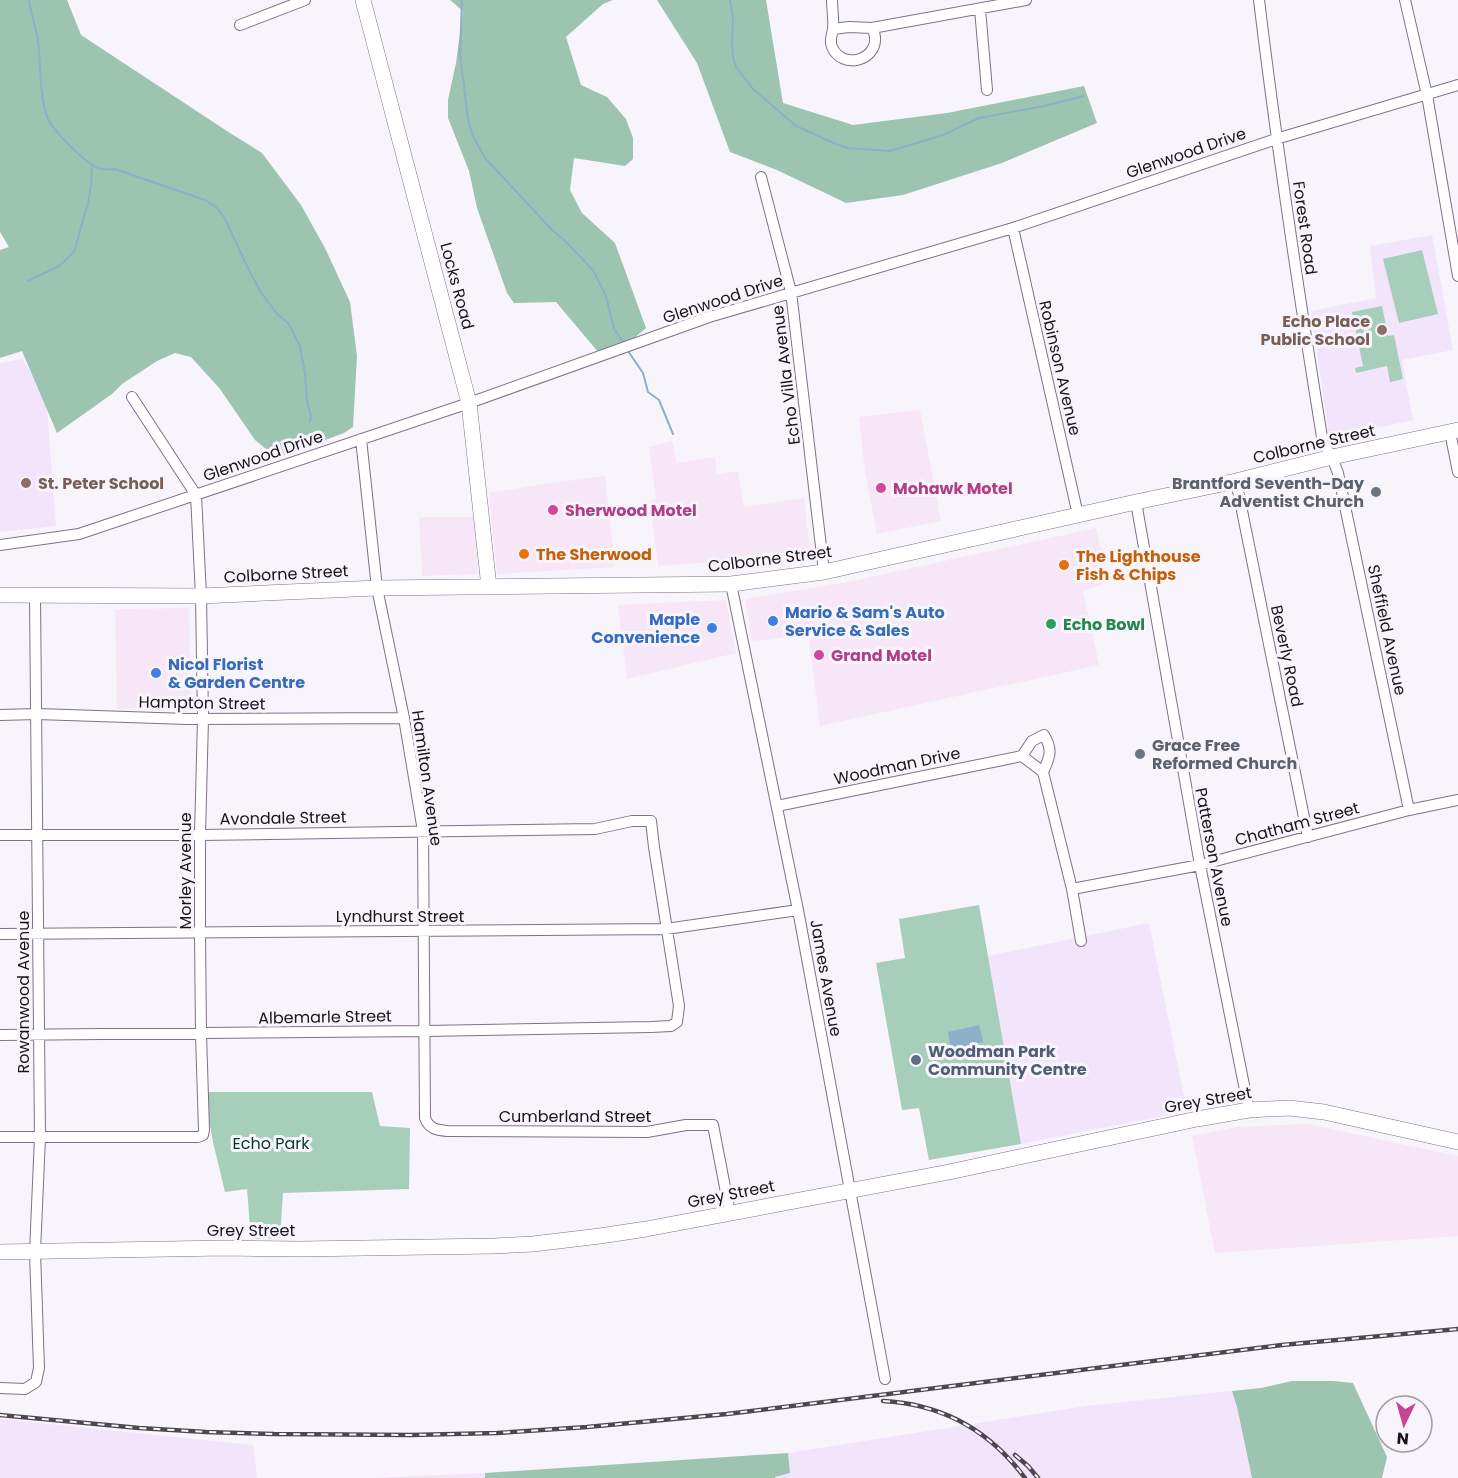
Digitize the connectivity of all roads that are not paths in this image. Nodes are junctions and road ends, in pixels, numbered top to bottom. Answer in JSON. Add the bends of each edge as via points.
{"nodes":[{"id":1,"x":305,"y":0,"type":"edge"},
{"id":2,"x":363,"y":0,"type":"edge"},
{"id":3,"x":832,"y":0,"type":"edge"},
{"id":4,"x":1026,"y":0,"type":"edge"},
{"id":5,"x":1259,"y":0,"type":"edge"},
{"id":6,"x":1405,"y":0,"type":"edge"},
{"id":7,"x":980,"y":9,"type":"junction"},
{"id":8,"x":240,"y":25,"type":"dead end"},
{"id":9,"x":833,"y":28,"type":"junction"},
{"id":10,"x":872,"y":28,"type":"junction"},
{"id":11,"x":1458,"y":85,"type":"edge"},
{"id":12,"x":987,"y":90,"type":"dead end"},
{"id":13,"x":1427,"y":95,"type":"junction"},
{"id":14,"x":1276,"y":139,"type":"junction"},
{"id":15,"x":761,"y":177,"type":"dead end"},
{"id":16,"x":1013,"y":228,"type":"junction"},
{"id":17,"x":1458,"y":276,"type":"edge"},
{"id":18,"x":791,"y":292,"type":"junction"},
{"id":19,"x":132,"y":397,"type":"dead end"},
{"id":20,"x":469,"y":403,"type":"junction"},
{"id":21,"x":1454,"y":431,"type":"edge"},
{"id":22,"x":361,"y":440,"type":"junction"},
{"id":23,"x":1332,"y":457,"type":"junction"},
{"id":24,"x":1458,"y":472,"type":"edge"},
{"id":25,"x":1236,"y":481,"type":"junction"},
{"id":26,"x":196,"y":495,"type":"junction"},
{"id":27,"x":1136,"y":502,"type":"junction"},
{"id":28,"x":1078,"y":515,"type":"junction"},
{"id":29,"x":0,"y":545,"type":"edge"},
{"id":30,"x":824,"y":572,"type":"junction"},
{"id":31,"x":731,"y":584,"type":"junction"},
{"id":32,"x":489,"y":587,"type":"junction"},
{"id":33,"x":377,"y":588,"type":"junction"},
{"id":34,"x":0,"y":595,"type":"edge"},
{"id":35,"x":35,"y":596,"type":"junction"},
{"id":36,"x":201,"y":596,"type":"junction"},
{"id":37,"x":36,"y":714,"type":"junction"},
{"id":38,"x":0,"y":715,"type":"edge"},
{"id":39,"x":404,"y":718,"type":"junction"},
{"id":40,"x":203,"y":719,"type":"junction"},
{"id":41,"x":1022,"y":756,"type":"junction"},
{"id":42,"x":1043,"y":772,"type":"junction"},
{"id":43,"x":1458,"y":800,"type":"edge"},
{"id":44,"x":777,"y":806,"type":"junction"},
{"id":45,"x":1409,"y":810,"type":"junction"},
{"id":46,"x":423,"y":831,"type":"junction"},
{"id":47,"x":0,"y":835,"type":"edge"},
{"id":48,"x":200,"y":835,"type":"junction"},
{"id":49,"x":38,"y":836,"type":"junction"},
{"id":50,"x":1308,"y":837,"type":"junction"},
{"id":51,"x":1200,"y":865,"type":"junction"},
{"id":52,"x":1072,"y":889,"type":"junction"},
{"id":53,"x":798,"y":910,"type":"junction"},
{"id":54,"x":666,"y":929,"type":"junction"},
{"id":55,"x":424,"y":931,"type":"junction"},
{"id":56,"x":200,"y":932,"type":"junction"},
{"id":57,"x":38,"y":933,"type":"junction"},
{"id":58,"x":0,"y":934,"type":"edge"},
{"id":59,"x":1081,"y":941,"type":"dead end"},
{"id":60,"x":425,"y":1031,"type":"junction"},
{"id":61,"x":38,"y":1034,"type":"junction"},
{"id":62,"x":201,"y":1034,"type":"junction"},
{"id":63,"x":0,"y":1035,"type":"edge"},
{"id":64,"x":1249,"y":1110,"type":"junction"},
{"id":65,"x":425,"y":1118,"type":"joint"},
{"id":66,"x":0,"y":1137,"type":"edge"},
{"id":67,"x":40,"y":1137,"type":"junction"},
{"id":68,"x":1458,"y":1142,"type":"edge"},
{"id":69,"x":849,"y":1190,"type":"junction"},
{"id":70,"x":730,"y":1213,"type":"junction"},
{"id":71,"x":0,"y":1252,"type":"edge"},
{"id":72,"x":35,"y":1252,"type":"junction"},
{"id":73,"x":885,"y":1379,"type":"dead end"},
{"id":74,"x":0,"y":1388,"type":"edge"}],
"edges":[{"from":1,"to":8,"type":"street"},
{"from":2,"to":20,"type":"street","name":"Locks Road"},
{"from":3,"to":9,"type":"street"},
{"from":4,"to":7,"type":"street"},
{"from":5,"to":14,"type":"street","name":"Forest Road"},
{"from":6,"to":13,"type":"street"},
{"from":7,"to":10,"type":"street"},
{"from":7,"to":12,"type":"street"},
{"from":9,"to":10,"type":"street"},
{"from":9,"to":10,"type":"street","via":[[833,48],[848,61],[867,56],[873,48]]},
{"from":11,"to":13,"type":"street","name":"Glenwood Drive"},
{"from":13,"to":14,"type":"street","name":"Glenwood Drive"},
{"from":13,"to":17,"type":"street"},
{"from":14,"to":16,"type":"street","name":"Glenwood Drive"},
{"from":14,"to":23,"type":"street","name":"Forest Road","via":[[1323,443]]},
{"from":15,"to":18,"type":"street","name":"Echo Villa Avenue"},
{"from":16,"to":18,"type":"street","name":"Glenwood Drive"},
{"from":16,"to":28,"type":"street","name":"Robinson Avenue"},
{"from":18,"to":20,"type":"street","name":"Glenwood Drive","via":[[709,317]]},
{"from":18,"to":30,"type":"street","name":"Echo Villa Avenue"},
{"from":19,"to":26,"type":"street"},
{"from":20,"to":22,"type":"street","name":"Glenwood Drive"},
{"from":20,"to":32,"type":"street","name":"Locks Road"},
{"from":21,"to":23,"type":"street","name":"Colborne Street"},
{"from":21,"to":24,"type":"street"},
{"from":22,"to":26,"type":"street","name":"Glenwood Drive"},
{"from":22,"to":33,"type":"street","name":"Hamilton Avenue"},
{"from":23,"to":25,"type":"street","name":"Colborne Street"},
{"from":23,"to":45,"type":"street","name":"Sheffield Avenue"},
{"from":25,"to":27,"type":"street","name":"Colborne Street"},
{"from":25,"to":50,"type":"street","name":"Beverly Road"},
{"from":26,"to":29,"type":"street","name":"Glenwood Drive","via":[[79,534]]},
{"from":26,"to":36,"type":"street","name":"Morley Avenue"},
{"from":27,"to":28,"type":"street","name":"Colborne Street"},
{"from":27,"to":51,"type":"street","name":"Patterson Avenue"},
{"from":28,"to":30,"type":"street","name":"Colborne Street"},
{"from":30,"to":31,"type":"street","name":"Colborne Street"},
{"from":31,"to":32,"type":"street","name":"Colborne Street"},
{"from":31,"to":44,"type":"street","name":"James Avenue"},
{"from":32,"to":33,"type":"street","name":"Colborne Street"},
{"from":33,"to":36,"type":"street","name":"Colborne Street"},
{"from":33,"to":39,"type":"street","name":"Hamilton Avenue"},
{"from":34,"to":35,"type":"street","name":"Colborne Street"},
{"from":35,"to":36,"type":"street","name":"Colborne Street"},
{"from":35,"to":37,"type":"street","name":"Rowanwood Avenue"},
{"from":36,"to":40,"type":"street","name":"Morley Avenue"},
{"from":37,"to":38,"type":"street","name":"Hampton Street"},
{"from":37,"to":40,"type":"street","name":"Hampton Street"},
{"from":37,"to":49,"type":"street","name":"Rowanwood Avenue"},
{"from":39,"to":40,"type":"street","name":"Hampton Street"},
{"from":39,"to":46,"type":"street","name":"Hamilton Avenue"},
{"from":40,"to":48,"type":"street","name":"Morley Avenue"},
{"from":41,"to":42,"type":"street"},
{"from":41,"to":42,"type":"street","via":[[1032,741],[1044,735],[1050,757]]},
{"from":41,"to":44,"type":"street","name":"Woodman Drive"},
{"from":42,"to":52,"type":"street"},
{"from":43,"to":45,"type":"street","name":"Chatham Street"},
{"from":44,"to":53,"type":"street","name":"James Avenue"},
{"from":45,"to":50,"type":"street","name":"Chatham Street"},
{"from":46,"to":48,"type":"street","name":"Avondale Street"},
{"from":46,"to":54,"type":"street","name":"Avondale Street","via":[[595,829],[651,821]]},
{"from":46,"to":55,"type":"street","name":"Hamilton Avenue"},
{"from":47,"to":49,"type":"street","name":"Avondale Street"},
{"from":48,"to":49,"type":"street","name":"Avondale Street"},
{"from":48,"to":56,"type":"street","name":"Morley Avenue"},
{"from":49,"to":57,"type":"street","name":"Rowanwood Avenue"},
{"from":50,"to":51,"type":"street","name":"Chatham Street"},
{"from":51,"to":52,"type":"street","name":"Chatham Street"},
{"from":51,"to":64,"type":"street","name":"Patterson Avenue"},
{"from":52,"to":59,"type":"street"},
{"from":53,"to":54,"type":"street","name":"Lyndhurst Street"},
{"from":53,"to":69,"type":"street","name":"James Avenue"},
{"from":54,"to":55,"type":"street","name":"Lyndhurst Street"},
{"from":54,"to":60,"type":"street","name":"Albemarle Street","via":[[679,1006],[677,1022],[671,1026]]},
{"from":55,"to":56,"type":"street","name":"Lyndhurst Street"},
{"from":55,"to":60,"type":"street","name":"Hamilton Avenue"},
{"from":56,"to":57,"type":"street","name":"Lyndhurst Street"},
{"from":56,"to":62,"type":"street","name":"Morley Avenue"},
{"from":57,"to":58,"type":"street","name":"Lyndhurst Street"},
{"from":57,"to":61,"type":"street","name":"Rowanwood Avenue"},
{"from":60,"to":62,"type":"street","name":"Albemarle Street"},
{"from":60,"to":65,"type":"street","name":"Hamilton Avenue"},
{"from":61,"to":62,"type":"street","name":"Albemarle Street"},
{"from":61,"to":63,"type":"street","name":"Albemarle Street"},
{"from":61,"to":67,"type":"street","name":"Rowanwood Avenue"},
{"from":62,"to":67,"type":"street","name":"Morley Avenue","via":[[203,1135]]},
{"from":64,"to":68,"type":"street","name":"Grey Street","via":[[1289,1108],[1324,1112]]},
{"from":64,"to":69,"type":"street","name":"Grey Street"},
{"from":65,"to":70,"type":"street","name":"Cumberland Street","via":[[434,1129],[447,1131],[647,1132],[713,1125]]},
{"from":66,"to":67,"type":"street"},
{"from":67,"to":72,"type":"street","name":"Rowanwood Avenue"},
{"from":69,"to":70,"type":"street","name":"Grey Street"},
{"from":69,"to":73,"type":"street","name":"James Avenue"},
{"from":70,"to":72,"type":"street","name":"Grey Street","via":[[533,1244]]},
{"from":71,"to":72,"type":"street","name":"Grey Street"},
{"from":72,"to":74,"type":"street","name":"Rowanwood Avenue","via":[[39,1368],[36,1382],[25,1389]]}]}
